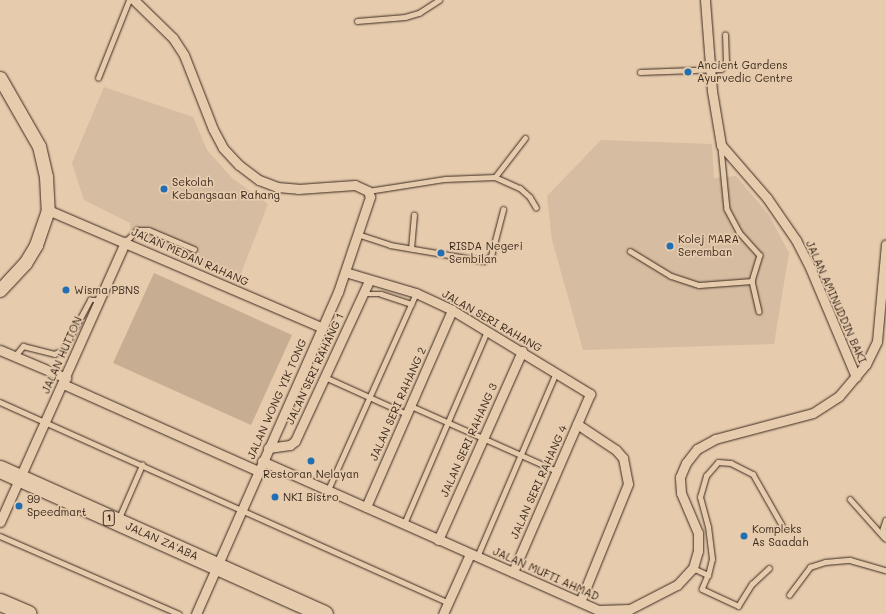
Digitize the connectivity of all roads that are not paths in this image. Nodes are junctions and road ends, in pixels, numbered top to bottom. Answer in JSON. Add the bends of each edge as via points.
{"nodes":[{"id":1,"x":129,"y":0,"type":"edge"},
{"id":2,"x":134,"y":0,"type":"edge"},
{"id":3,"x":439,"y":0,"type":"edge"},
{"id":4,"x":705,"y":0,"type":"edge"},
{"id":5,"x":357,"y":21,"type":"dead end"},
{"id":6,"x":725,"y":35,"type":"dead end"},
{"id":7,"x":710,"y":69,"type":"junction"},
{"id":8,"x":640,"y":72,"type":"dead end"},
{"id":9,"x":0,"y":78,"type":"edge"},
{"id":10,"x":98,"y":78,"type":"dead end"},
{"id":11,"x":525,"y":138,"type":"dead end"},
{"id":12,"x":721,"y":145,"type":"junction"},
{"id":13,"x":495,"y":177,"type":"junction"},
{"id":14,"x":368,"y":191,"type":"junction"},
{"id":15,"x":536,"y":207,"type":"dead end"},
{"id":16,"x":48,"y":210,"type":"junction"},
{"id":17,"x":503,"y":210,"type":"dead end"},
{"id":18,"x":414,"y":216,"type":"dead end"},
{"id":19,"x":357,"y":234,"type":"junction"},
{"id":20,"x":125,"y":242,"type":"junction"},
{"id":21,"x":886,"y":244,"type":"edge"},
{"id":22,"x":194,"y":249,"type":"dead end"},
{"id":23,"x":411,"y":249,"type":"junction"},
{"id":24,"x":630,"y":251,"type":"dead end"},
{"id":25,"x":346,"y":272,"type":"junction"},
{"id":26,"x":369,"y":281,"type":"junction"},
{"id":27,"x":752,"y":281,"type":"junction"},
{"id":28,"x":0,"y":290,"type":"edge"},
{"id":29,"x":416,"y":293,"type":"junction"},
{"id":30,"x":363,"y":294,"type":"junction"},
{"id":31,"x":100,"y":301,"type":"junction"},
{"id":32,"x":411,"y":304,"type":"junction"},
{"id":33,"x":452,"y":310,"type":"junction"},
{"id":34,"x":759,"y":311,"type":"dead end"},
{"id":35,"x":323,"y":328,"type":"junction"},
{"id":36,"x":487,"y":331,"type":"junction"},
{"id":37,"x":0,"y":350,"type":"edge"},
{"id":38,"x":522,"y":351,"type":"junction"},
{"id":39,"x":15,"y":356,"type":"junction"},
{"id":40,"x":557,"y":372,"type":"junction"},
{"id":41,"x":325,"y":377,"type":"junction"},
{"id":42,"x":856,"y":377,"type":"junction"},
{"id":43,"x":64,"y":381,"type":"junction"},
{"id":44,"x":370,"y":398,"type":"junction"},
{"id":45,"x":0,"y":402,"type":"edge"},
{"id":46,"x":409,"y":410,"type":"junction"},
{"id":47,"x":45,"y":422,"type":"junction"},
{"id":48,"x":447,"y":422,"type":"junction"},
{"id":49,"x":577,"y":424,"type":"junction"},
{"id":50,"x":483,"y":438,"type":"junction"},
{"id":51,"x":268,"y":448,"type":"junction"},
{"id":52,"x":521,"y":455,"type":"junction"},
{"id":53,"x":262,"y":461,"type":"junction"},
{"id":54,"x":142,"y":465,"type":"junction"},
{"id":55,"x":0,"y":469,"type":"edge"},
{"id":56,"x":258,"y":471,"type":"junction"},
{"id":57,"x":557,"y":471,"type":"junction"},
{"id":58,"x":20,"y":478,"type":"junction"},
{"id":59,"x":328,"y":490,"type":"junction"},
{"id":60,"x":850,"y":500,"type":"dead end"},
{"id":61,"x":366,"y":507,"type":"junction"},
{"id":62,"x":242,"y":509,"type":"junction"},
{"id":63,"x":886,"y":520,"type":"edge"},
{"id":64,"x":0,"y":522,"type":"edge"},
{"id":65,"x":117,"y":522,"type":"junction"},
{"id":66,"x":404,"y":524,"type":"junction"},
{"id":67,"x":782,"y":525,"type":"dead end"},
{"id":68,"x":0,"y":536,"type":"edge"},
{"id":69,"x":885,"y":538,"type":"edge"},
{"id":70,"x":438,"y":540,"type":"junction"},
{"id":71,"x":473,"y":555,"type":"junction"},
{"id":72,"x":217,"y":566,"type":"junction"},
{"id":73,"x":693,"y":568,"type":"junction"},
{"id":74,"x":769,"y":568,"type":"dead end"},
{"id":75,"x":886,"y":570,"type":"edge"},
{"id":76,"x":513,"y":572,"type":"junction"},
{"id":77,"x":708,"y":575,"type":"junction"},
{"id":78,"x":789,"y":595,"type":"dead end"},
{"id":79,"x":0,"y":602,"type":"edge"},
{"id":80,"x":448,"y":602,"type":"junction"},
{"id":81,"x":580,"y":602,"type":"junction"},
{"id":82,"x":632,"y":611,"type":"edge"},
{"id":83,"x":28,"y":614,"type":"edge"},
{"id":84,"x":179,"y":614,"type":"edge"},
{"id":85,"x":196,"y":614,"type":"edge"},
{"id":86,"x":322,"y":614,"type":"edge"},
{"id":87,"x":443,"y":614,"type":"edge"}],
"edges":[{"from":1,"to":10,"type":"lane"},
{"from":2,"to":14,"type":"street","via":[[173,38],[184,55],[213,129],[223,148],[239,165],[259,180],[277,187],[298,189],[355,185]]},
{"from":3,"to":5,"type":"lane","via":[[419,13],[404,17]]},
{"from":4,"to":7,"type":"street"},
{"from":6,"to":7,"type":"lane","via":[[726,62],[721,69]]},
{"from":7,"to":8,"type":"lane"},
{"from":7,"to":12,"type":"street"},
{"from":9,"to":16,"type":"street","via":[[39,146],[46,177]]},
{"from":11,"to":13,"type":"lane"},
{"from":12,"to":27,"type":"lane","via":[[727,209],[740,232],[760,255]]},
{"from":12,"to":42,"type":"street","name":"JALAN AMINUDDIN BAKI","via":[[766,198],[796,240],[812,270]]},
{"from":13,"to":14,"type":"lane","via":[[445,179]]},
{"from":13,"to":15,"type":"lane","via":[[520,188]]},
{"from":14,"to":19,"type":"street","name":"JALAN WONG YIK TONG","via":[[369,203]]},
{"from":16,"to":20,"type":"street","name":"JALAN MEDAN RAHANG"},
{"from":16,"to":28,"type":"street","via":[[36,245],[26,263]]},
{"from":17,"to":23,"type":"lane","via":[[488,260]]},
{"from":18,"to":23,"type":"lane"},
{"from":19,"to":23,"type":"lane","via":[[378,242]]},
{"from":19,"to":25,"type":"street","name":"JALAN WONG YIK TONG"},
{"from":20,"to":22,"type":"lane","via":[[136,230],[149,230]]},
{"from":20,"to":31,"type":"street","name":"JALAN HUTTON"},
{"from":20,"to":35,"type":"street","name":"JALAN MEDAN RAHANG"},
{"from":21,"to":42,"type":"street","name":"JALAN MUFTI AHMAD","via":[[877,341],[866,364]]},
{"from":24,"to":27,"type":"lane","via":[[671,276],[699,285]]},
{"from":25,"to":26,"type":"street","name":"JALAN SERI RAHANG"},
{"from":25,"to":35,"type":"street","name":"JALAN WONG YIK TONG"},
{"from":26,"to":29,"type":"street","name":"JALAN SERI RAHANG"},
{"from":26,"to":30,"type":"street","name":"JALAN SERI RAHANG 1"},
{"from":27,"to":34,"type":"lane"},
{"from":29,"to":32,"type":"lane"},
{"from":29,"to":33,"type":"street","name":"JALAN SERI RAHANG"},
{"from":30,"to":32,"type":"lane","via":[[381,294]]},
{"from":30,"to":41,"type":"street","name":"JALAN SERI RAHANG 1"},
{"from":31,"to":39,"type":"lane","via":[[90,300],[63,350],[54,354],[23,346]]},
{"from":31,"to":43,"type":"street","name":"JALAN HUTTON"},
{"from":32,"to":44,"type":"lane"},
{"from":33,"to":36,"type":"street","name":"JALAN SERI RAHANG"},
{"from":33,"to":46,"type":"street","name":"JALAN SERI RAHANG 2"},
{"from":35,"to":51,"type":"street","name":"JALAN WONG YIK TONG"},
{"from":36,"to":38,"type":"street","name":"JALAN SERI RAHANG"},
{"from":36,"to":48,"type":"lane"},
{"from":37,"to":39,"type":"street"},
{"from":38,"to":40,"type":"street","name":"JALAN SERI RAHANG"},
{"from":38,"to":50,"type":"street","name":"JALAN SERI RAHANG 3"},
{"from":39,"to":43,"type":"street"},
{"from":40,"to":49,"type":"street","name":"JALAN SERI RAHANG","via":[[590,394]]},
{"from":40,"to":52,"type":"lane"},
{"from":41,"to":44,"type":"lane"},
{"from":41,"to":51,"type":"street","name":"JALAN SERI RAHANG 1","via":[[295,441],[290,445]]},
{"from":42,"to":73,"type":"street","name":"JALAN MUFTI AHMAD","via":[[839,396],[813,413],[715,439],[697,449],[686,462],[680,476],[681,493],[698,533],[698,551]]},
{"from":43,"to":47,"type":"street","name":"JALAN HUTTON"},
{"from":43,"to":56,"type":"street"},
{"from":44,"to":46,"type":"lane"},
{"from":44,"to":59,"type":"lane"},
{"from":45,"to":47,"type":"lane"},
{"from":46,"to":48,"type":"lane"},
{"from":46,"to":61,"type":"street","name":"JALAN SERI RAHANG 2"},
{"from":47,"to":54,"type":"lane"},
{"from":47,"to":58,"type":"street","name":"JALAN HUTTON"},
{"from":48,"to":50,"type":"lane"},
{"from":48,"to":66,"type":"lane"},
{"from":49,"to":57,"type":"street","name":"JALAN SERI RAHANG 4"},
{"from":49,"to":81,"type":"street","via":[[616,450],[623,458],[628,484]]},
{"from":50,"to":52,"type":"lane"},
{"from":50,"to":70,"type":"street","name":"JALAN SERI RAHANG 3"},
{"from":51,"to":53,"type":"street","name":"JALAN WONG YIK TONG"},
{"from":52,"to":57,"type":"lane"},
{"from":52,"to":71,"type":"lane"},
{"from":53,"to":56,"type":"street","name":"JALAN WONG YIK TONG"},
{"from":53,"to":59,"type":"street","name":"JALAN MUFTI AHMAD"},
{"from":54,"to":62,"type":"lane"},
{"from":54,"to":65,"type":"lane"},
{"from":55,"to":58,"type":"highway","name":"JALAN ZA'ABA","number":"1"},
{"from":56,"to":62,"type":"street","name":"JALAN WONG YIK TONG"},
{"from":57,"to":76,"type":"street","name":"JALAN SERI RAHANG 4"},
{"from":58,"to":64,"type":"street","name":"JALAN HUTTON"},
{"from":58,"to":65,"type":"highway","name":"JALAN ZA'ABA","number":"1"},
{"from":59,"to":61,"type":"street","name":"JALAN MUFTI AHMAD"},
{"from":60,"to":69,"type":"lane"},
{"from":61,"to":66,"type":"street","name":"JALAN MUFTI AHMAD"},
{"from":62,"to":72,"type":"street","name":"JALAN WONG YIK TONG"},
{"from":62,"to":80,"type":"lane"},
{"from":63,"to":69,"type":"lane"},
{"from":65,"to":72,"type":"highway","name":"JALAN ZA'ABA","number":"1"},
{"from":66,"to":70,"type":"street","name":"JALAN MUFTI AHMAD"},
{"from":67,"to":77,"type":"lane","via":[[753,474],[731,463],[718,462],[711,467],[706,476],[700,497],[712,546]]},
{"from":68,"to":84,"type":"lane"},
{"from":70,"to":71,"type":"street","name":"JALAN MUFTI AHMAD"},
{"from":71,"to":76,"type":"street","name":"JALAN MUFTI AHMAD"},
{"from":71,"to":80,"type":"street"},
{"from":72,"to":85,"type":"street","name":"JALAN WONG YIK TONG"},
{"from":72,"to":86,"type":"highway","name":"JALAN ZA'ABA","number":"1"},
{"from":73,"to":77,"type":"lane"},
{"from":73,"to":82,"type":"street","name":"JALAN MUFTI AHMAD","via":[[677,585]]},
{"from":74,"to":77,"type":"lane","via":[[752,584],[738,606],[702,590]]},
{"from":75,"to":78,"type":"lane","via":[[850,560],[825,562],[810,567]]},
{"from":76,"to":81,"type":"street","name":"JALAN MUFTI AHMAD"},
{"from":79,"to":83,"type":"highway"},
{"from":80,"to":87,"type":"street"},
{"from":81,"to":82,"type":"street","name":"JALAN MUFTI AHMAD","via":[[598,610]]}]}
